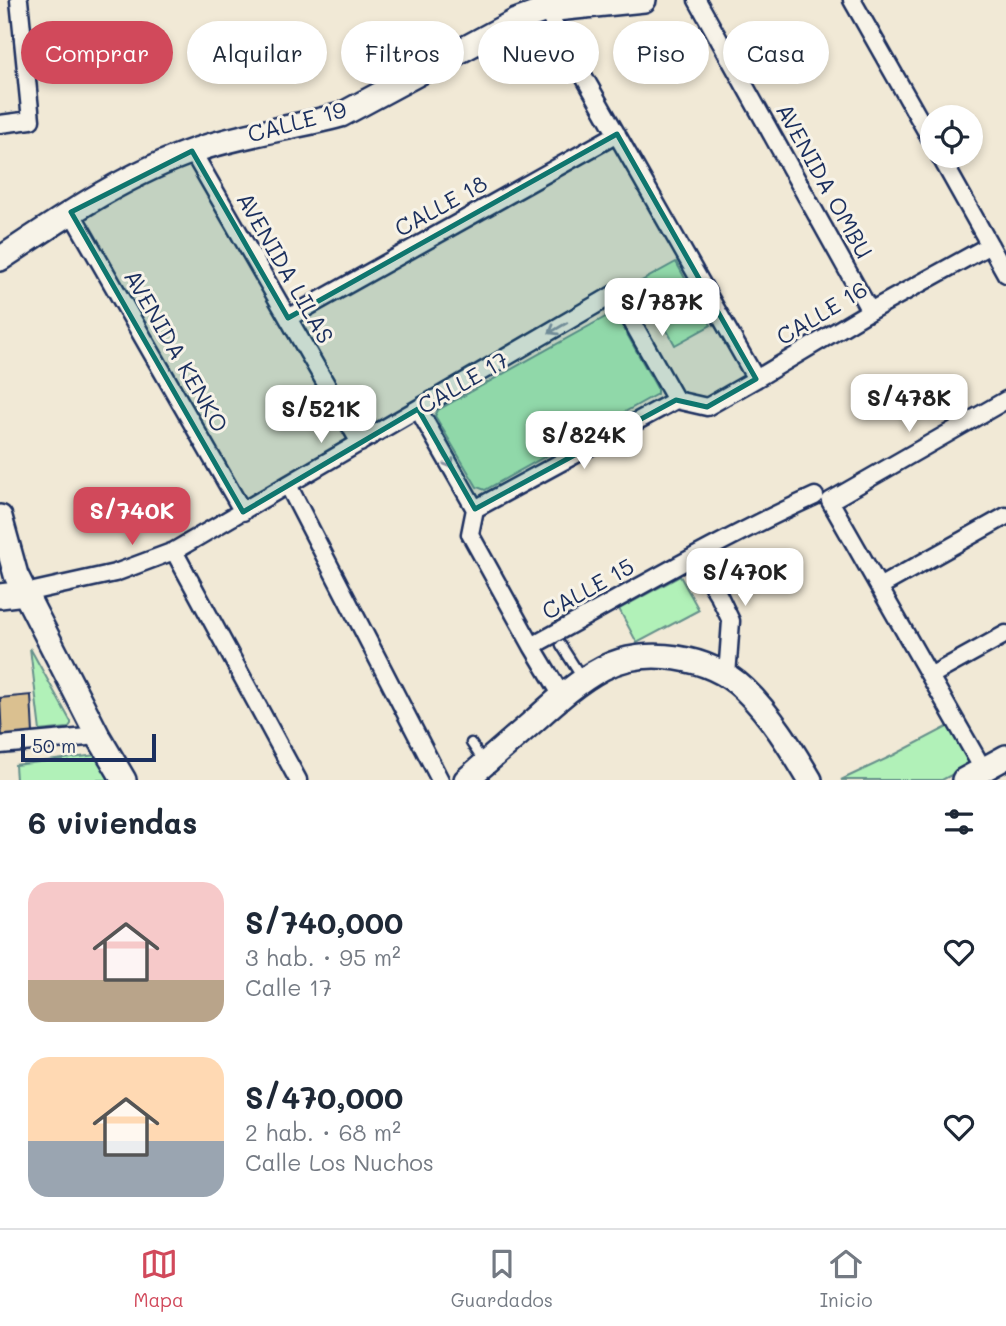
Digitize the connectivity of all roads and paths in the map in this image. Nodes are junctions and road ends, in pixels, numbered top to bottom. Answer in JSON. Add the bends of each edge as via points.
{"nodes":[{"id":1,"x":19,"y":0,"type":"edge"},
{"id":2,"x":644,"y":0,"type":"edge"},
{"id":3,"x":697,"y":0,"type":"edge"},
{"id":4,"x":852,"y":0,"type":"edge"},
{"id":5,"x":546,"y":10,"type":"junction"},
{"id":6,"x":920,"y":121,"type":"edge"},
{"id":7,"x":0,"y":124,"type":"edge"},
{"id":8,"x":617,"y":134,"type":"junction"},
{"id":9,"x":192,"y":151,"type":"junction"},
{"id":10,"x":947,"y":168,"type":"edge"},
{"id":11,"x":71,"y":212,"type":"junction"},
{"id":12,"x":990,"y":246,"type":"junction"},
{"id":13,"x":0,"y":260,"type":"edge"},
{"id":14,"x":1006,"y":274,"type":"edge"},
{"id":15,"x":870,"y":311,"type":"junction"},
{"id":16,"x":288,"y":318,"type":"junction"},
{"id":17,"x":756,"y":379,"type":"junction"},
{"id":18,"x":676,"y":400,"type":"junction"},
{"id":19,"x":1006,"y":400,"type":"edge"},
{"id":20,"x":418,"y":409,"type":"junction"},
{"id":21,"x":360,"y":443,"type":"junction"},
{"id":22,"x":288,"y":485,"type":"junction"},
{"id":23,"x":823,"y":498,"type":"junction"},
{"id":24,"x":475,"y":509,"type":"junction"},
{"id":25,"x":243,"y":512,"type":"junction"},
{"id":26,"x":1006,"y":516,"type":"edge"},
{"id":27,"x":0,"y":517,"type":"edge"},
{"id":28,"x":174,"y":551,"type":"junction"},
{"id":29,"x":695,"y":556,"type":"junction"},
{"id":30,"x":879,"y":587,"type":"junction"},
{"id":31,"x":24,"y":593,"type":"junction"},
{"id":32,"x":0,"y":596,"type":"edge"},
{"id":33,"x":1006,"y":634,"type":"edge"},
{"id":34,"x":561,"y":645,"type":"dead end"},
{"id":35,"x":532,"y":646,"type":"junction"},
{"id":36,"x":727,"y":676,"type":"junction"},
{"id":37,"x":930,"y":676,"type":"junction"},
{"id":38,"x":584,"y":681,"type":"junction"},
{"id":39,"x":562,"y":696,"type":"junction"},
{"id":40,"x":98,"y":736,"type":"junction"},
{"id":41,"x":471,"y":743,"type":"dead end"},
{"id":42,"x":0,"y":745,"type":"edge"},
{"id":43,"x":1006,"y":757,"type":"edge"},
{"id":44,"x":485,"y":763,"type":"junction"},
{"id":45,"x":973,"y":775,"type":"edge"},
{"id":46,"x":124,"y":780,"type":"edge"},
{"id":47,"x":298,"y":780,"type":"edge"},
{"id":48,"x":440,"y":780,"type":"edge"},
{"id":49,"x":466,"y":780,"type":"edge"},
{"id":50,"x":810,"y":780,"type":"edge"}],
"edges":[{"from":1,"to":7,"type":"street","via":[[31,120]]},
{"from":2,"to":5,"type":"street","name":"CALLE 19"},
{"from":3,"to":15,"type":"street","name":"AVENIDA OMBU"},
{"from":4,"to":6,"type":"street"},
{"from":5,"to":8,"type":"street"},
{"from":5,"to":9,"type":"street","name":"CALLE 19","via":[[500,28],[341,114]]},
{"from":8,"to":16,"type":"street","name":"CALLE 18"},
{"from":8,"to":17,"type":"street"},
{"from":9,"to":11,"type":"street","name":"CALLE 19"},
{"from":9,"to":16,"type":"street","name":"AVENIDA LILAS"},
{"from":10,"to":12,"type":"street"},
{"from":11,"to":13,"type":"street","name":"CALLE 19"},
{"from":11,"to":25,"type":"street","name":"AVENIDA KENKO"},
{"from":12,"to":14,"type":"street"},
{"from":12,"to":15,"type":"street","name":"CALLE 16"},
{"from":15,"to":17,"type":"street","name":"CALLE 16"},
{"from":16,"to":21,"type":"street","name":"AVENIDA LILAS"},
{"from":17,"to":18,"type":"street","name":"CALLE 16","via":[[707,407]]},
{"from":18,"to":20,"type":"street","name":"CALLE 17","one_way":true,"via":[[617,293]]},
{"from":18,"to":24,"type":"street"},
{"from":19,"to":23,"type":"street","name":"CALLE 15"},
{"from":20,"to":21,"type":"street","name":"CALLE 17"},
{"from":20,"to":24,"type":"street","one_way":true},
{"from":21,"to":22,"type":"street","name":"CALLE 17"},
{"from":22,"to":25,"type":"street","name":"CALLE 17"},
{"from":22,"to":48,"type":"street"},
{"from":23,"to":29,"type":"street","name":"CALLE 15","via":[[783,510]]},
{"from":23,"to":30,"type":"street"},
{"from":24,"to":35,"type":"street","via":[[470,534]]},
{"from":25,"to":28,"type":"street","name":"CALLE 17"},
{"from":26,"to":30,"type":"street"},
{"from":27,"to":31,"type":"street"},
{"from":28,"to":31,"type":"street","name":"CALLE 17","via":[[115,573]]},
{"from":28,"to":47,"type":"street"},
{"from":29,"to":35,"type":"street","name":"CALLE 15"},
{"from":29,"to":36,"type":"street","via":[[731,621]]},
{"from":30,"to":37,"type":"street"},
{"from":31,"to":32,"type":"street","name":"CALLE 17"},
{"from":31,"to":40,"type":"street"},
{"from":33,"to":37,"type":"street"},
{"from":34,"to":38,"type":"lane"},
{"from":35,"to":39,"type":"street"},
{"from":36,"to":38,"type":"street","via":[[690,661],[656,656],[622,660]]},
{"from":36,"to":50,"type":"street","via":[[756,702]]},
{"from":37,"to":45,"type":"street"},
{"from":38,"to":39,"type":"street"},
{"from":39,"to":44,"type":"street"},
{"from":40,"to":42,"type":"street"},
{"from":40,"to":46,"type":"street"},
{"from":41,"to":44,"type":"lane"},
{"from":43,"to":45,"type":"street"},
{"from":44,"to":49,"type":"street"}]}
